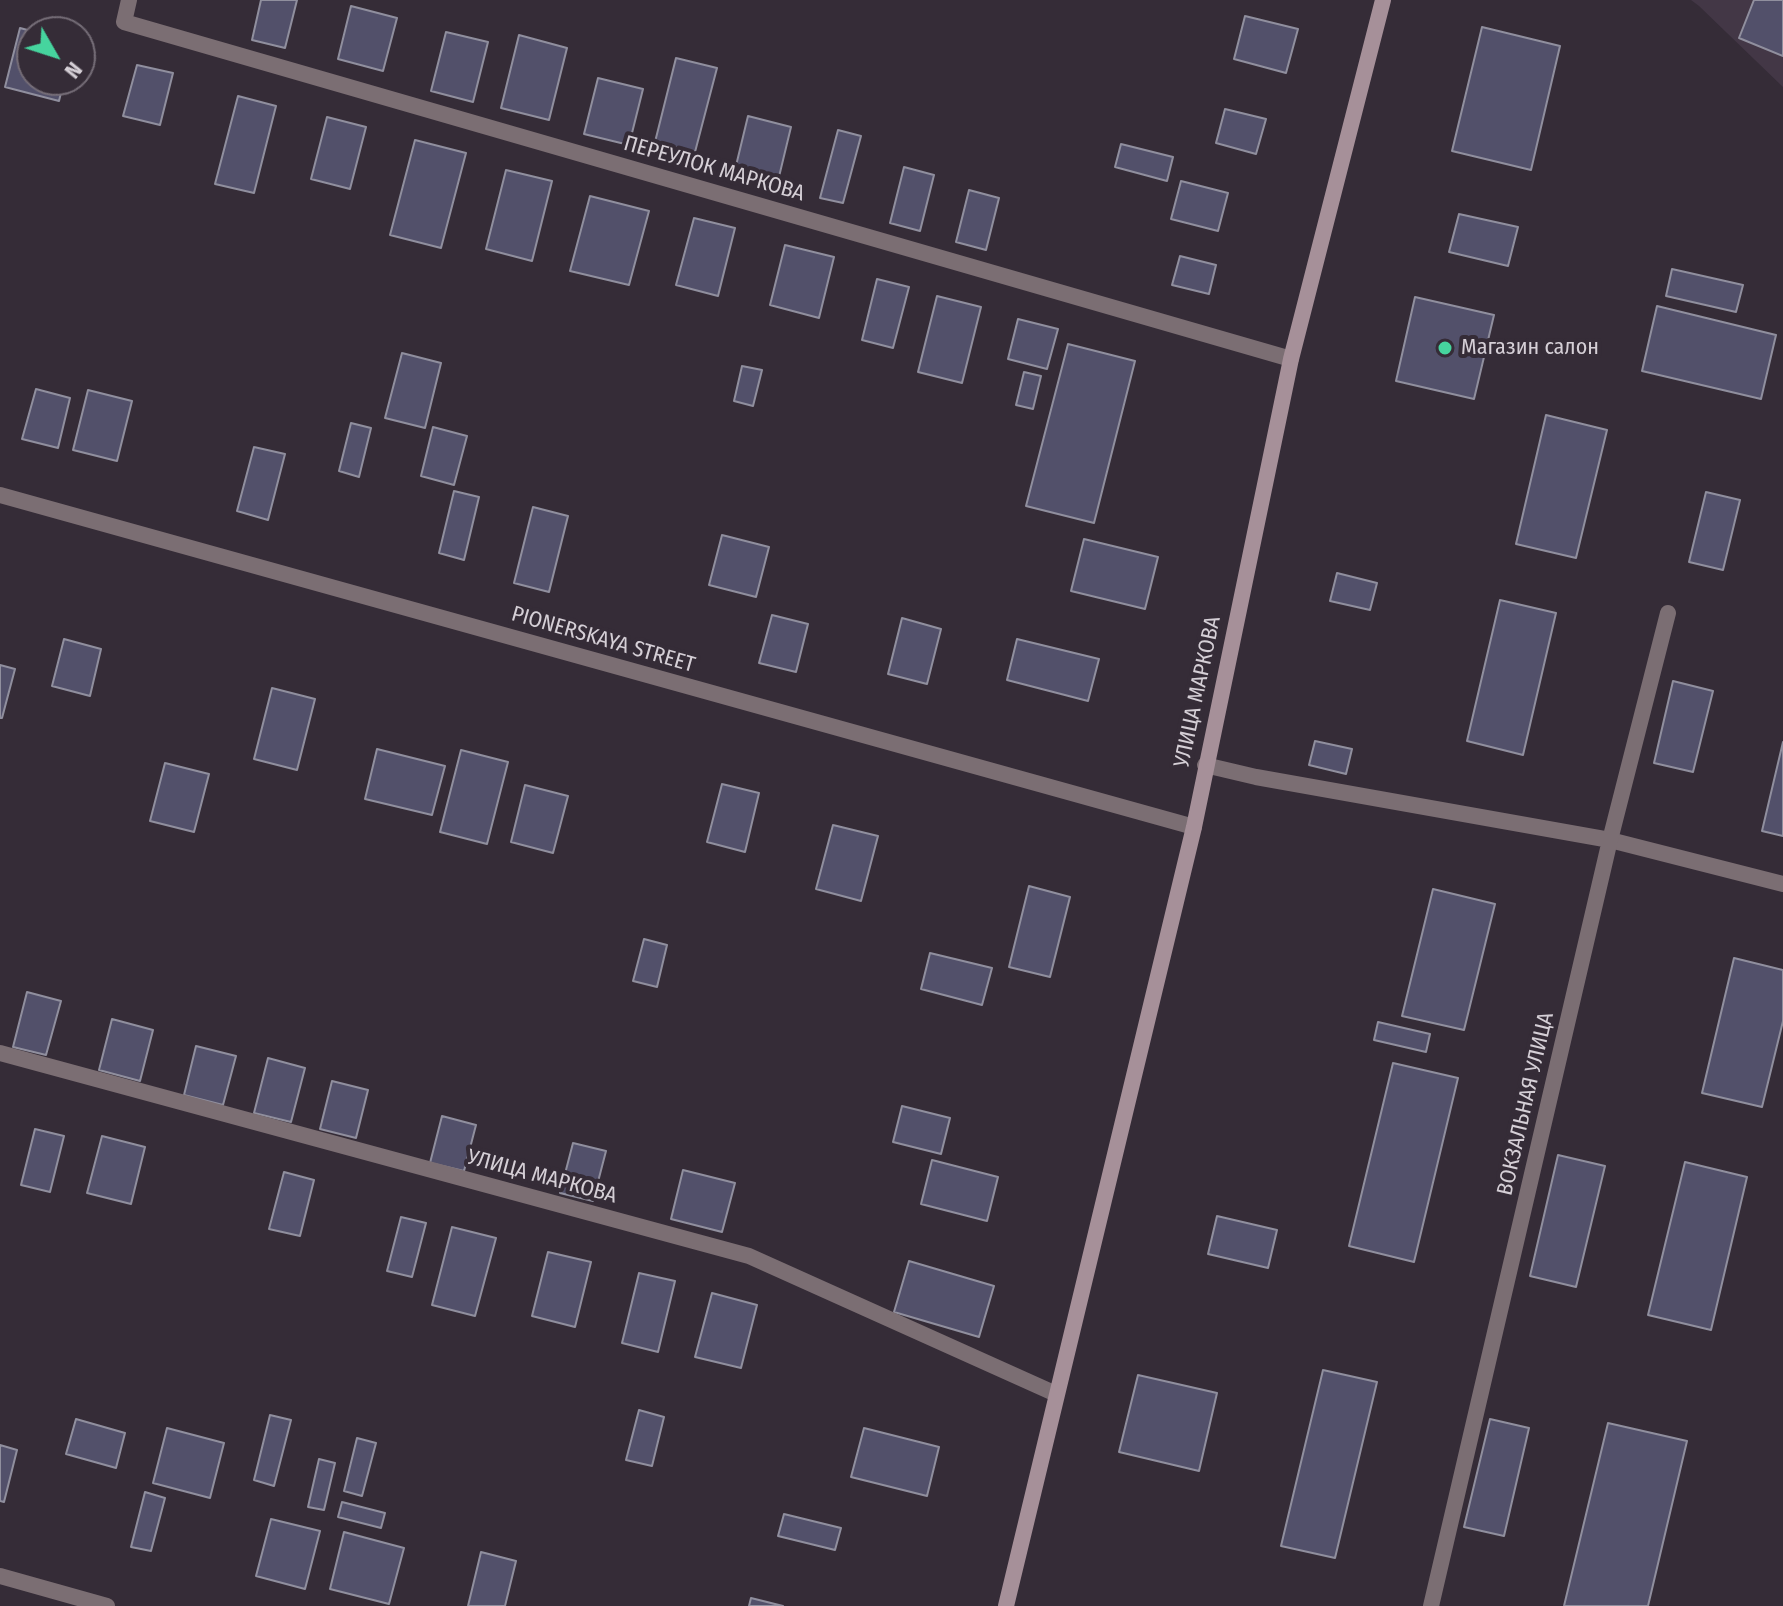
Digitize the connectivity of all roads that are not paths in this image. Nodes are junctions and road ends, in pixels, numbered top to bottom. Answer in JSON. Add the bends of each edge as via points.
{"nodes":[{"id":1,"x":129,"y":0,"type":"edge"},
{"id":2,"x":1383,"y":0,"type":"edge"},
{"id":3,"x":1291,"y":359,"type":"junction"},
{"id":4,"x":0,"y":495,"type":"edge"},
{"id":5,"x":1668,"y":613,"type":"dead end"},
{"id":6,"x":1205,"y":765,"type":"junction"},
{"id":7,"x":1194,"y":827,"type":"junction"},
{"id":8,"x":1610,"y":840,"type":"junction"},
{"id":9,"x":1783,"y":884,"type":"edge"},
{"id":10,"x":0,"y":1053,"type":"edge"},
{"id":11,"x":1056,"y":1394,"type":"junction"},
{"id":12,"x":0,"y":1577,"type":"edge"},
{"id":13,"x":107,"y":1606,"type":"edge"},
{"id":14,"x":1006,"y":1606,"type":"edge"},
{"id":15,"x":1431,"y":1606,"type":"edge"}],
"edges":[{"from":1,"to":3,"type":"street","name":"ПЕРЕУЛОК МАРКОВА","via":[[124,22]]},
{"from":2,"to":3,"type":"main road","name":"УЛИЦА МАРКОВА"},
{"from":3,"to":6,"type":"main road","name":"УЛИЦА МАРКОВА"},
{"from":4,"to":7,"type":"street","name":"PIONERSKAYA STREET"},
{"from":5,"to":8,"type":"street","name":"ВОКЗАЛЬНАЯ УЛИЦА"},
{"from":6,"to":7,"type":"main road","name":"УЛИЦА МАРКОВА"},
{"from":6,"to":8,"type":"street"},
{"from":7,"to":11,"type":"main road","name":"УЛИЦА МАРКОВА"},
{"from":8,"to":9,"type":"street"},
{"from":8,"to":15,"type":"street","name":"ВОКЗАЛЬНАЯ УЛИЦА"},
{"from":10,"to":11,"type":"street","name":"УЛИЦА МАРКОВА","via":[[749,1256]]},
{"from":11,"to":14,"type":"main road","name":"УЛИЦА МАРКОВА"},
{"from":12,"to":13,"type":"street"}]}
